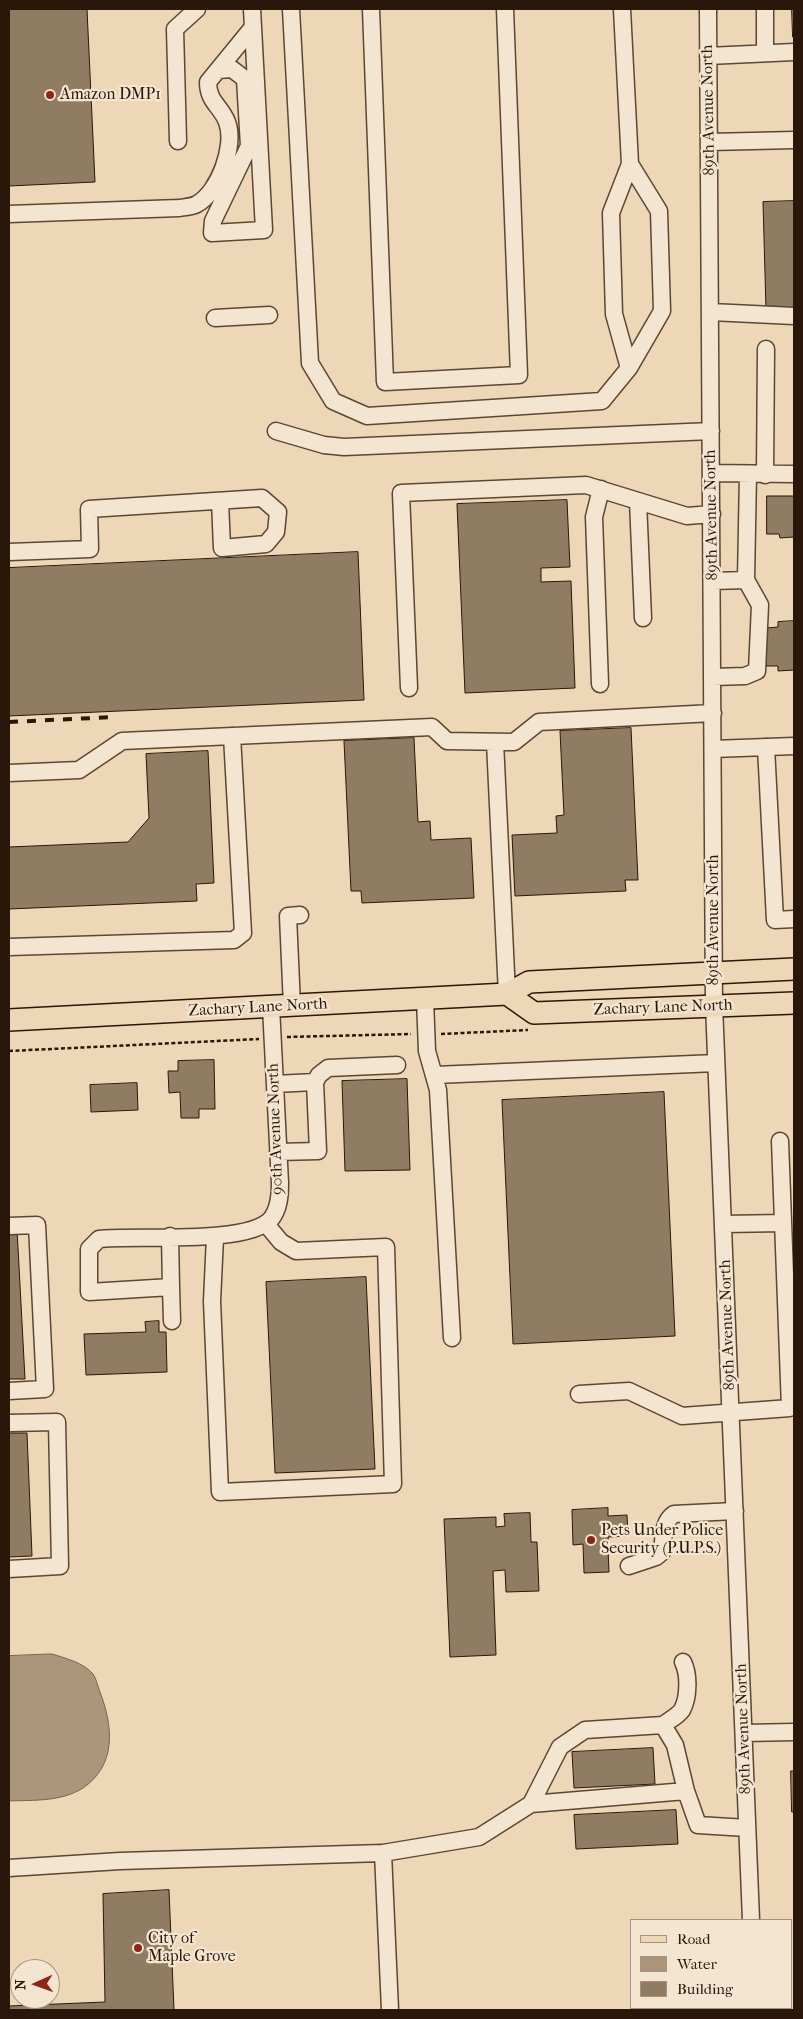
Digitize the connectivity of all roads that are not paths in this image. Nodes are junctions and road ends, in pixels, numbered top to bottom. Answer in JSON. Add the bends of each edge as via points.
{"nodes":[{"id":1,"x":197,"y":9,"type":"edge"},
{"id":2,"x":252,"y":9,"type":"edge"},
{"id":3,"x":291,"y":9,"type":"edge"},
{"id":4,"x":371,"y":9,"type":"edge"},
{"id":5,"x":505,"y":9,"type":"edge"},
{"id":6,"x":622,"y":9,"type":"edge"},
{"id":7,"x":708,"y":9,"type":"edge"},
{"id":8,"x":765,"y":9,"type":"edge"},
{"id":9,"x":253,"y":27,"type":"junction"},
{"id":10,"x":794,"y":52,"type":"edge"},
{"id":11,"x":765,"y":53,"type":"junction"},
{"id":12,"x":708,"y":56,"type":"junction"},
{"id":13,"x":218,"y":70,"type":"junction"},
{"id":14,"x":794,"y":140,"type":"edge"},
{"id":15,"x":178,"y":141,"type":"dead end"},
{"id":16,"x":710,"y":142,"type":"junction"},
{"id":17,"x":630,"y":164,"type":"junction"},
{"id":18,"x":9,"y":214,"type":"edge"},
{"id":19,"x":711,"y":312,"type":"junction"},
{"id":20,"x":269,"y":315,"type":"dead end"},
{"id":21,"x":794,"y":316,"type":"edge"},
{"id":22,"x":215,"y":318,"type":"dead end"},
{"id":23,"x":766,"y":349,"type":"dead end"},
{"id":24,"x":629,"y":368,"type":"junction"},
{"id":25,"x":276,"y":431,"type":"dead end"},
{"id":26,"x":711,"y":431,"type":"junction"},
{"id":27,"x":712,"y":473,"type":"junction"},
{"id":28,"x":757,"y":474,"type":"junction"},
{"id":29,"x":794,"y":474,"type":"edge"},
{"id":30,"x":601,"y":489,"type":"junction"},
{"id":31,"x":220,"y":501,"type":"dead end"},
{"id":32,"x":638,"y":501,"type":"junction"},
{"id":33,"x":712,"y":514,"type":"junction"},
{"id":34,"x":9,"y":552,"type":"edge"},
{"id":35,"x":746,"y":580,"type":"junction"},
{"id":36,"x":713,"y":581,"type":"junction"},
{"id":37,"x":643,"y":618,"type":"dead end"},
{"id":38,"x":713,"y":677,"type":"junction"},
{"id":39,"x":600,"y":684,"type":"dead end"},
{"id":40,"x":409,"y":688,"type":"dead end"},
{"id":41,"x":713,"y":714,"type":"junction"},
{"id":42,"x":232,"y":736,"type":"junction"},
{"id":43,"x":495,"y":742,"type":"junction"},
{"id":44,"x":794,"y":746,"type":"edge"},
{"id":45,"x":766,"y":747,"type":"junction"},
{"id":46,"x":713,"y":749,"type":"junction"},
{"id":47,"x":9,"y":773,"type":"edge"},
{"id":48,"x":300,"y":915,"type":"dead end"},
{"id":49,"x":794,"y":919,"type":"edge"},
{"id":50,"x":9,"y":947,"type":"edge"},
{"id":51,"x":794,"y":968,"type":"edge"},
{"id":52,"x":715,"y":971,"type":"junction"},
{"id":53,"x":507,"y":994,"type":"junction"},
{"id":54,"x":425,"y":999,"type":"junction"},
{"id":55,"x":794,"y":1003,"type":"edge"},
{"id":56,"x":714,"y":1005,"type":"junction"},
{"id":57,"x":281,"y":1006,"type":"junction"},
{"id":58,"x":9,"y":1020,"type":"edge"},
{"id":59,"x":716,"y":1063,"type":"junction"},
{"id":60,"x":397,"y":1065,"type":"dead end"},
{"id":61,"x":435,"y":1075,"type":"junction"},
{"id":62,"x":316,"y":1082,"type":"junction"},
{"id":63,"x":275,"y":1084,"type":"junction"},
{"id":64,"x":780,"y":1141,"type":"dead end"},
{"id":65,"x":278,"y":1152,"type":"junction"},
{"id":66,"x":783,"y":1223,"type":"junction"},
{"id":67,"x":266,"y":1224,"type":"junction"},
{"id":68,"x":724,"y":1224,"type":"junction"},
{"id":69,"x":9,"y":1226,"type":"edge"},
{"id":70,"x":170,"y":1236,"type":"junction"},
{"id":71,"x":214,"y":1237,"type":"junction"},
{"id":72,"x":171,"y":1287,"type":"junction"},
{"id":73,"x":172,"y":1321,"type":"dead end"},
{"id":74,"x":452,"y":1338,"type":"dead end"},
{"id":75,"x":9,"y":1391,"type":"edge"},
{"id":76,"x":579,"y":1394,"type":"dead end"},
{"id":77,"x":792,"y":1408,"type":"edge"},
{"id":78,"x":732,"y":1411,"type":"junction"},
{"id":79,"x":9,"y":1423,"type":"edge"},
{"id":80,"x":735,"y":1511,"type":"junction"},
{"id":81,"x":629,"y":1566,"type":"dead end"},
{"id":82,"x":9,"y":1569,"type":"edge"},
{"id":83,"x":683,"y":1662,"type":"dead end"},
{"id":84,"x":663,"y":1726,"type":"junction"},
{"id":85,"x":794,"y":1732,"type":"edge"},
{"id":86,"x":744,"y":1733,"type":"junction"},
{"id":87,"x":686,"y":1791,"type":"junction"},
{"id":88,"x":531,"y":1804,"type":"junction"},
{"id":89,"x":747,"y":1828,"type":"junction"},
{"id":90,"x":383,"y":1853,"type":"junction"},
{"id":91,"x":9,"y":1868,"type":"edge"},
{"id":92,"x":751,"y":1919,"type":"edge"},
{"id":93,"x":390,"y":2010,"type":"edge"}],
"edges":[{"from":1,"to":15,"type":"street","via":[[175,29]]},
{"from":2,"to":9,"type":"street"},
{"from":3,"to":24,"type":"street","via":[[310,363],[333,401],[368,416],[602,401]]},
{"from":4,"to":5,"type":"street","via":[[385,382],[519,375]]},
{"from":6,"to":17,"type":"street"},
{"from":7,"to":12,"type":"street","name":"89th Avenue North"},
{"from":8,"to":11,"type":"street"},
{"from":9,"to":13,"type":"street"},
{"from":9,"to":13,"type":"street","via":[[264,230],[212,233],[213,221],[249,146],[245,79],[232,69]]},
{"from":10,"to":11,"type":"street"},
{"from":11,"to":12,"type":"street"},
{"from":12,"to":16,"type":"street","name":"89th Avenue North"},
{"from":13,"to":18,"type":"street","via":[[208,82],[208,92],[227,120],[230,146],[211,191],[198,204],[179,208]]},
{"from":14,"to":16,"type":"street"},
{"from":16,"to":19,"type":"street","name":"89th Avenue North"},
{"from":17,"to":24,"type":"street","via":[[611,213],[614,314]]},
{"from":17,"to":24,"type":"street","via":[[659,210],[662,311]]},
{"from":19,"to":21,"type":"street"},
{"from":19,"to":26,"type":"street","name":"89th Avenue North"},
{"from":20,"to":22,"type":"street"},
{"from":23,"to":28,"type":"street"},
{"from":25,"to":26,"type":"street","via":[[324,446],[344,446]]},
{"from":26,"to":27,"type":"street","name":"89th Avenue North"},
{"from":27,"to":28,"type":"street"},
{"from":27,"to":33,"type":"street","name":"89th Avenue North"},
{"from":28,"to":29,"type":"street"},
{"from":28,"to":35,"type":"street"},
{"from":30,"to":32,"type":"street"},
{"from":30,"to":39,"type":"street","via":[[594,518]]},
{"from":30,"to":40,"type":"street","via":[[586,485],[402,493]]},
{"from":31,"to":34,"type":"street","via":[[89,509],[90,549]]},
{"from":32,"to":33,"type":"street","via":[[688,516]]},
{"from":32,"to":37,"type":"street"},
{"from":33,"to":36,"type":"street","name":"89th Avenue North"},
{"from":35,"to":36,"type":"street"},
{"from":35,"to":38,"type":"street","via":[[760,606],[757,670],[745,676]]},
{"from":36,"to":38,"type":"street","name":"89th Avenue North"},
{"from":38,"to":41,"type":"street","name":"89th Avenue North"},
{"from":41,"to":43,"type":"street","via":[[540,722],[514,742]]},
{"from":41,"to":46,"type":"street","name":"89th Avenue North"},
{"from":42,"to":43,"type":"street","via":[[432,727],[447,742]]},
{"from":42,"to":47,"type":"street","via":[[122,741],[79,770]]},
{"from":42,"to":50,"type":"street","via":[[243,932],[234,940]]},
{"from":43,"to":53,"type":"street"},
{"from":44,"to":45,"type":"street"},
{"from":45,"to":46,"type":"street"},
{"from":45,"to":49,"type":"street","via":[[775,920]]},
{"from":46,"to":52,"type":"street","name":"89th Avenue North"},
{"from":48,"to":57,"type":"street","name":"90th Avenue North","via":[[288,916]]},
{"from":51,"to":52,"type":"main road","name":"Zachary Lane North"},
{"from":52,"to":53,"type":"main road","name":"Zachary Lane North","via":[[529,982]]},
{"from":52,"to":56,"type":"street","name":"89th Avenue North"},
{"from":53,"to":54,"type":"main road","name":"Zachary Lane North"},
{"from":53,"to":56,"type":"main road","name":"Zachary Lane North","via":[[534,1013]]},
{"from":54,"to":57,"type":"main road","name":"Zachary Lane North"},
{"from":54,"to":61,"type":"street","via":[[427,1051]]},
{"from":55,"to":56,"type":"main road","name":"Zachary Lane North"},
{"from":56,"to":59,"type":"street","name":"89th Avenue North"},
{"from":57,"to":58,"type":"main road","name":"Zachary Lane North"},
{"from":57,"to":63,"type":"street","name":"90th Avenue North"},
{"from":59,"to":61,"type":"street"},
{"from":59,"to":68,"type":"street","name":"89th Avenue North"},
{"from":60,"to":62,"type":"street","via":[[328,1068]]},
{"from":61,"to":74,"type":"street"},
{"from":62,"to":63,"type":"street"},
{"from":62,"to":65,"type":"street","via":[[318,1150]]},
{"from":63,"to":65,"type":"street","name":"90th Avenue North"},
{"from":64,"to":66,"type":"street"},
{"from":65,"to":67,"type":"street","name":"90th Avenue North","via":[[279,1203]]},
{"from":66,"to":68,"type":"street"},
{"from":66,"to":77,"type":"street"},
{"from":67,"to":71,"type":"street","via":[[241,1233]]},
{"from":67,"to":71,"type":"street","via":[[281,1242],[296,1251],[386,1246],[393,1484],[220,1492],[212,1301]]},
{"from":68,"to":78,"type":"street","name":"89th Avenue North"},
{"from":69,"to":75,"type":"street","via":[[37,1225],[45,1389]]},
{"from":70,"to":71,"type":"street"},
{"from":70,"to":72,"type":"street"},
{"from":70,"to":72,"type":"street","via":[[99,1239],[89,1249],[89,1292]]},
{"from":72,"to":73,"type":"street"},
{"from":76,"to":78,"type":"street","via":[[629,1391],[682,1416]]},
{"from":77,"to":78,"type":"street"},
{"from":78,"to":80,"type":"street","name":"89th Avenue North"},
{"from":79,"to":82,"type":"street","via":[[57,1422],[60,1566]]},
{"from":80,"to":81,"type":"street","via":[[674,1514],[668,1518],[665,1527],[662,1552]]},
{"from":80,"to":86,"type":"street","name":"89th Avenue North"},
{"from":83,"to":84,"type":"street","via":[[687,1670],[682,1710]]},
{"from":84,"to":87,"type":"street","via":[[675,1745]]},
{"from":84,"to":88,"type":"street","via":[[585,1730],[560,1747]]},
{"from":85,"to":86,"type":"street"},
{"from":86,"to":89,"type":"street","name":"89th Avenue North"},
{"from":87,"to":88,"type":"street"},
{"from":87,"to":89,"type":"street","via":[[698,1825]]},
{"from":88,"to":90,"type":"street","via":[[478,1837]]},
{"from":89,"to":92,"type":"street","name":"89th Avenue North"},
{"from":90,"to":91,"type":"street","via":[[120,1861]]},
{"from":90,"to":93,"type":"street"}]}
